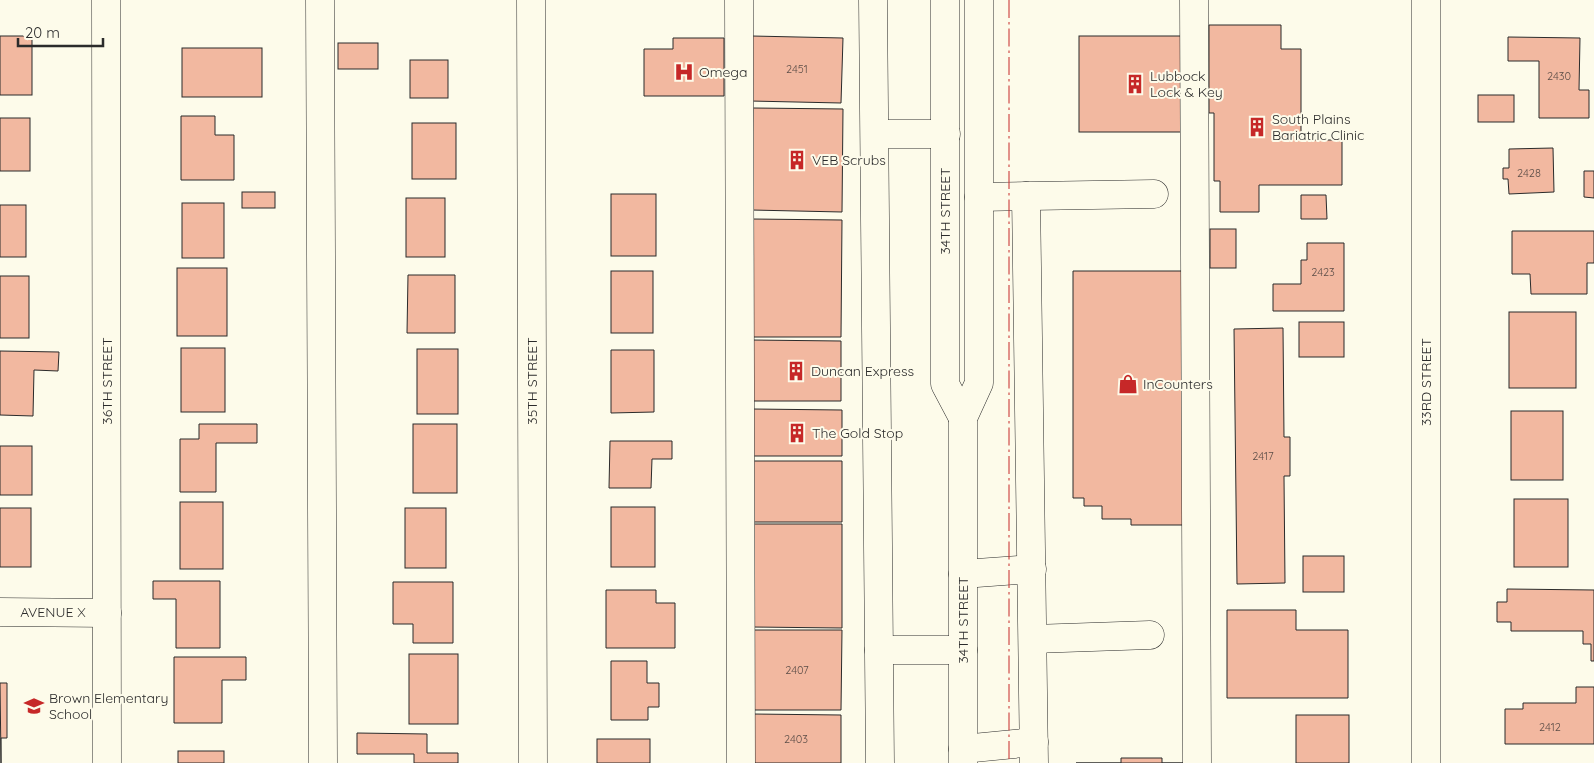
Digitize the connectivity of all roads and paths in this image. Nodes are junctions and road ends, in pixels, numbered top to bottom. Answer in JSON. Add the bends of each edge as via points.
{"nodes":[{"id":1,"x":106,"y":0,"type":"edge"},
{"id":2,"x":320,"y":0,"type":"edge"},
{"id":3,"x":531,"y":0,"type":"edge"},
{"id":4,"x":739,"y":0,"type":"edge"},
{"id":5,"x":873,"y":0,"type":"edge"},
{"id":6,"x":945,"y":0,"type":"edge"},
{"id":7,"x":979,"y":0,"type":"edge"},
{"id":8,"x":1194,"y":0,"type":"edge"},
{"id":9,"x":1426,"y":0,"type":"edge"},
{"id":10,"x":874,"y":134,"type":"junction"},
{"id":11,"x":946,"y":134,"type":"junction"},
{"id":12,"x":1154,"y":194,"type":"dead end"},
{"id":13,"x":1026,"y":196,"type":"junction"},
{"id":14,"x":979,"y":197,"type":"junction"},
{"id":15,"x":962,"y":418,"type":"junction"},
{"id":16,"x":1032,"y":569,"type":"junction"},
{"id":17,"x":963,"y":574,"type":"junction"},
{"id":18,"x":0,"y":612,"type":"edge"},
{"id":19,"x":107,"y":612,"type":"junction"},
{"id":20,"x":1150,"y":635,"type":"dead end"},
{"id":21,"x":1033,"y":638,"type":"junction"},
{"id":22,"x":879,"y":650,"type":"junction"},
{"id":23,"x":963,"y":650,"type":"junction"},
{"id":24,"x":1034,"y":752,"type":"edge"},
{"id":25,"x":963,"y":756,"type":"edge"},
{"id":26,"x":107,"y":763,"type":"edge"},
{"id":27,"x":323,"y":763,"type":"edge"},
{"id":28,"x":533,"y":763,"type":"edge"},
{"id":29,"x":741,"y":763,"type":"edge"},
{"id":30,"x":880,"y":763,"type":"edge"},
{"id":31,"x":1197,"y":763,"type":"edge"},
{"id":32,"x":1426,"y":763,"type":"edge"}],
"edges":[{"from":1,"to":19,"type":"street","name":"36TH STREET"},
{"from":2,"to":27,"type":"street"},
{"from":3,"to":28,"type":"street","name":"35TH STREET"},
{"from":4,"to":29,"type":"street"},
{"from":5,"to":10,"type":"street"},
{"from":6,"to":11,"type":"street","name":"34TH STREET"},
{"from":7,"to":14,"type":"street","name":"34TH STREET"},
{"from":8,"to":31,"type":"street"},
{"from":9,"to":32,"type":"street","name":"33RD STREET"},
{"from":10,"to":11,"type":"street"},
{"from":10,"to":22,"type":"street"},
{"from":11,"to":15,"type":"street","name":"34TH STREET","via":[[945,384]]},
{"from":12,"to":13,"type":"street"},
{"from":13,"to":14,"type":"street"},
{"from":13,"to":16,"type":"street"},
{"from":14,"to":15,"type":"street","name":"34TH STREET","via":[[978,383]]},
{"from":15,"to":17,"type":"street","name":"34TH STREET"},
{"from":16,"to":17,"type":"street"},
{"from":16,"to":21,"type":"street"},
{"from":17,"to":23,"type":"street","name":"34TH STREET"},
{"from":18,"to":19,"type":"street","name":"AVENUE X"},
{"from":19,"to":26,"type":"street","name":"36TH STREET"},
{"from":20,"to":21,"type":"street"},
{"from":21,"to":24,"type":"street"},
{"from":22,"to":23,"type":"street"},
{"from":22,"to":30,"type":"street"},
{"from":23,"to":25,"type":"street","name":"34TH STREET"},
{"from":24,"to":25,"type":"street"}]}
